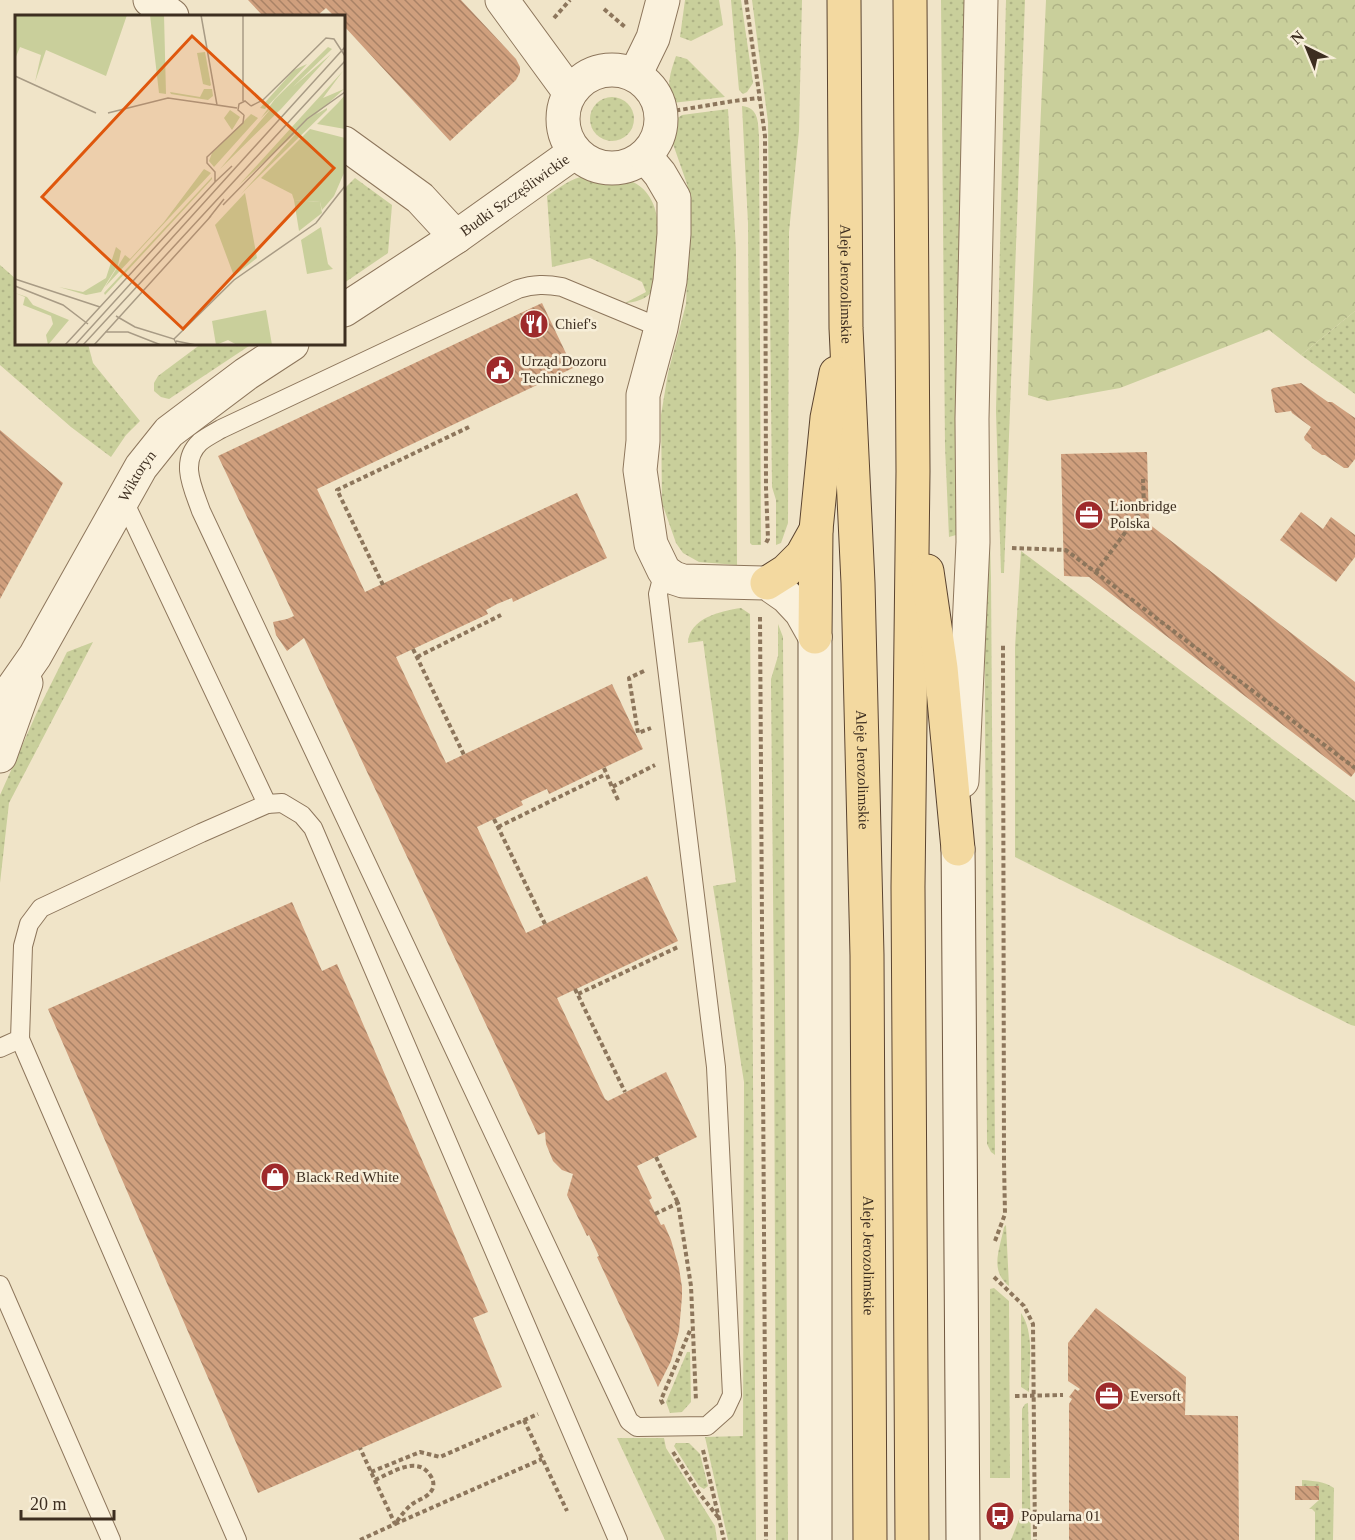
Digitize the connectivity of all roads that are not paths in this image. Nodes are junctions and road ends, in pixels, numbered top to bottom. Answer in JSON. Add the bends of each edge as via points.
{"nodes":[{"id":1,"x":150,"y":0,"type":"edge"},
{"id":2,"x":502,"y":0,"type":"edge"},
{"id":3,"x":663,"y":0,"type":"edge"},
{"id":4,"x":844,"y":0,"type":"edge"},
{"id":5,"x":910,"y":0,"type":"edge"},
{"id":6,"x":981,"y":0,"type":"edge"},
{"id":7,"x":171,"y":15,"type":"edge"},
{"id":8,"x":635,"y":75,"type":"junction"},
{"id":9,"x":570,"y":93,"type":"junction"},
{"id":10,"x":345,"y":144,"type":"edge"},
{"id":11,"x":575,"y":152,"type":"junction"},
{"id":12,"x":645,"y":156,"type":"junction"},
{"id":13,"x":456,"y":237,"type":"junction"},
{"id":14,"x":345,"y":309,"type":"edge"},
{"id":15,"x":660,"y":328,"type":"junction"},
{"id":16,"x":846,"y":328,"type":"junction"},
{"id":17,"x":290,"y":345,"type":"edge"},
{"id":18,"x":913,"y":471,"type":"junction"},
{"id":19,"x":123,"y":498,"type":"junction"},
{"id":20,"x":816,"y":530,"type":"junction"},
{"id":21,"x":664,"y":571,"type":"junction"},
{"id":22,"x":767,"y":583,"type":"junction"},
{"id":23,"x":814,"y":637,"type":"junction"},
{"id":24,"x":35,"y":656,"type":"junction"},
{"id":25,"x":0,"y":706,"type":"edge"},
{"id":26,"x":0,"y":756,"type":"edge"},
{"id":27,"x":267,"y":804,"type":"junction"},
{"id":28,"x":958,"y":849,"type":"junction"},
{"id":29,"x":20,"y":1039,"type":"junction"},
{"id":30,"x":0,"y":1048,"type":"edge"},
{"id":31,"x":0,"y":1286,"type":"edge"},
{"id":32,"x":111,"y":1540,"type":"edge"},
{"id":33,"x":237,"y":1540,"type":"edge"},
{"id":34,"x":618,"y":1540,"type":"edge"},
{"id":35,"x":815,"y":1540,"type":"edge"},
{"id":36,"x":870,"y":1540,"type":"edge"},
{"id":37,"x":912,"y":1540,"type":"edge"},
{"id":38,"x":963,"y":1540,"type":"edge"}],
"edges":[{"from":1,"to":7,"type":"street"},
{"from":2,"to":9,"type":"street"},
{"from":3,"to":8,"type":"street","via":[[653,38]]},
{"from":4,"to":16,"type":"main road","name":"Aleje Jerozolimskie"},
{"from":5,"to":18,"type":"main road"},
{"from":6,"to":28,"type":"street","via":[[972,419],[974,542]]},
{"from":8,"to":9,"type":"street","via":[[621,70],[592,73]]},
{"from":8,"to":12,"type":"street","via":[[657,98],[661,113],[661,129]]},
{"from":9,"to":11,"type":"street","via":[[563,123]]},
{"from":10,"to":13,"type":"street","name":"Budki Szczęśliwickie","via":[[420,198]]},
{"from":11,"to":12,"type":"street","via":[[587,162],[617,168]]},
{"from":11,"to":13,"type":"street","name":"Budki Szczęśliwickie"},
{"from":12,"to":15,"type":"street","via":[[674,198],[670,281]]},
{"from":13,"to":14,"type":"street"},
{"from":15,"to":21,"type":"street","via":[[643,395],[640,470],[651,544]]},
{"from":15,"to":21,"type":"lane","via":[[562,287],[546,284],[518,289],[221,429],[201,441],[189,461],[189,479],[206,521],[628,1421],[638,1427],[707,1426],[725,1410],[732,1395],[716,1067],[658,594]]},
{"from":16,"to":20,"type":"main road","via":[[827,418]]},
{"from":16,"to":36,"type":"main road","name":"Aleje Jerozolimskie","via":[[858,583],[867,955]]},
{"from":17,"to":19,"type":"street","name":"Wiktoryn","via":[[169,432]]},
{"from":18,"to":28,"type":"main road","via":[[941,668]]},
{"from":18,"to":37,"type":"main road","via":[[908,887]]},
{"from":19,"to":24,"type":"street","name":"Wiktoryn"},
{"from":19,"to":27,"type":"lane"},
{"from":20,"to":22,"type":"main road","via":[[802,555]]},
{"from":20,"to":23,"type":"main road"},
{"from":21,"to":22,"type":"street","via":[[683,581]]},
{"from":22,"to":23,"type":"street","via":[[801,612]]},
{"from":23,"to":35,"type":"street"},
{"from":24,"to":25,"type":"street","name":"Wiktoryn"},
{"from":24,"to":26,"type":"street","name":"Wiktoryn"},
{"from":27,"to":29,"type":"lane","via":[[41,908],[29,924],[22,946]]},
{"from":27,"to":34,"type":"lane","via":[[282,803],[314,828]]},
{"from":28,"to":38,"type":"street"},
{"from":29,"to":30,"type":"lane"},
{"from":29,"to":33,"type":"lane"},
{"from":31,"to":32,"type":"lane"}]}
